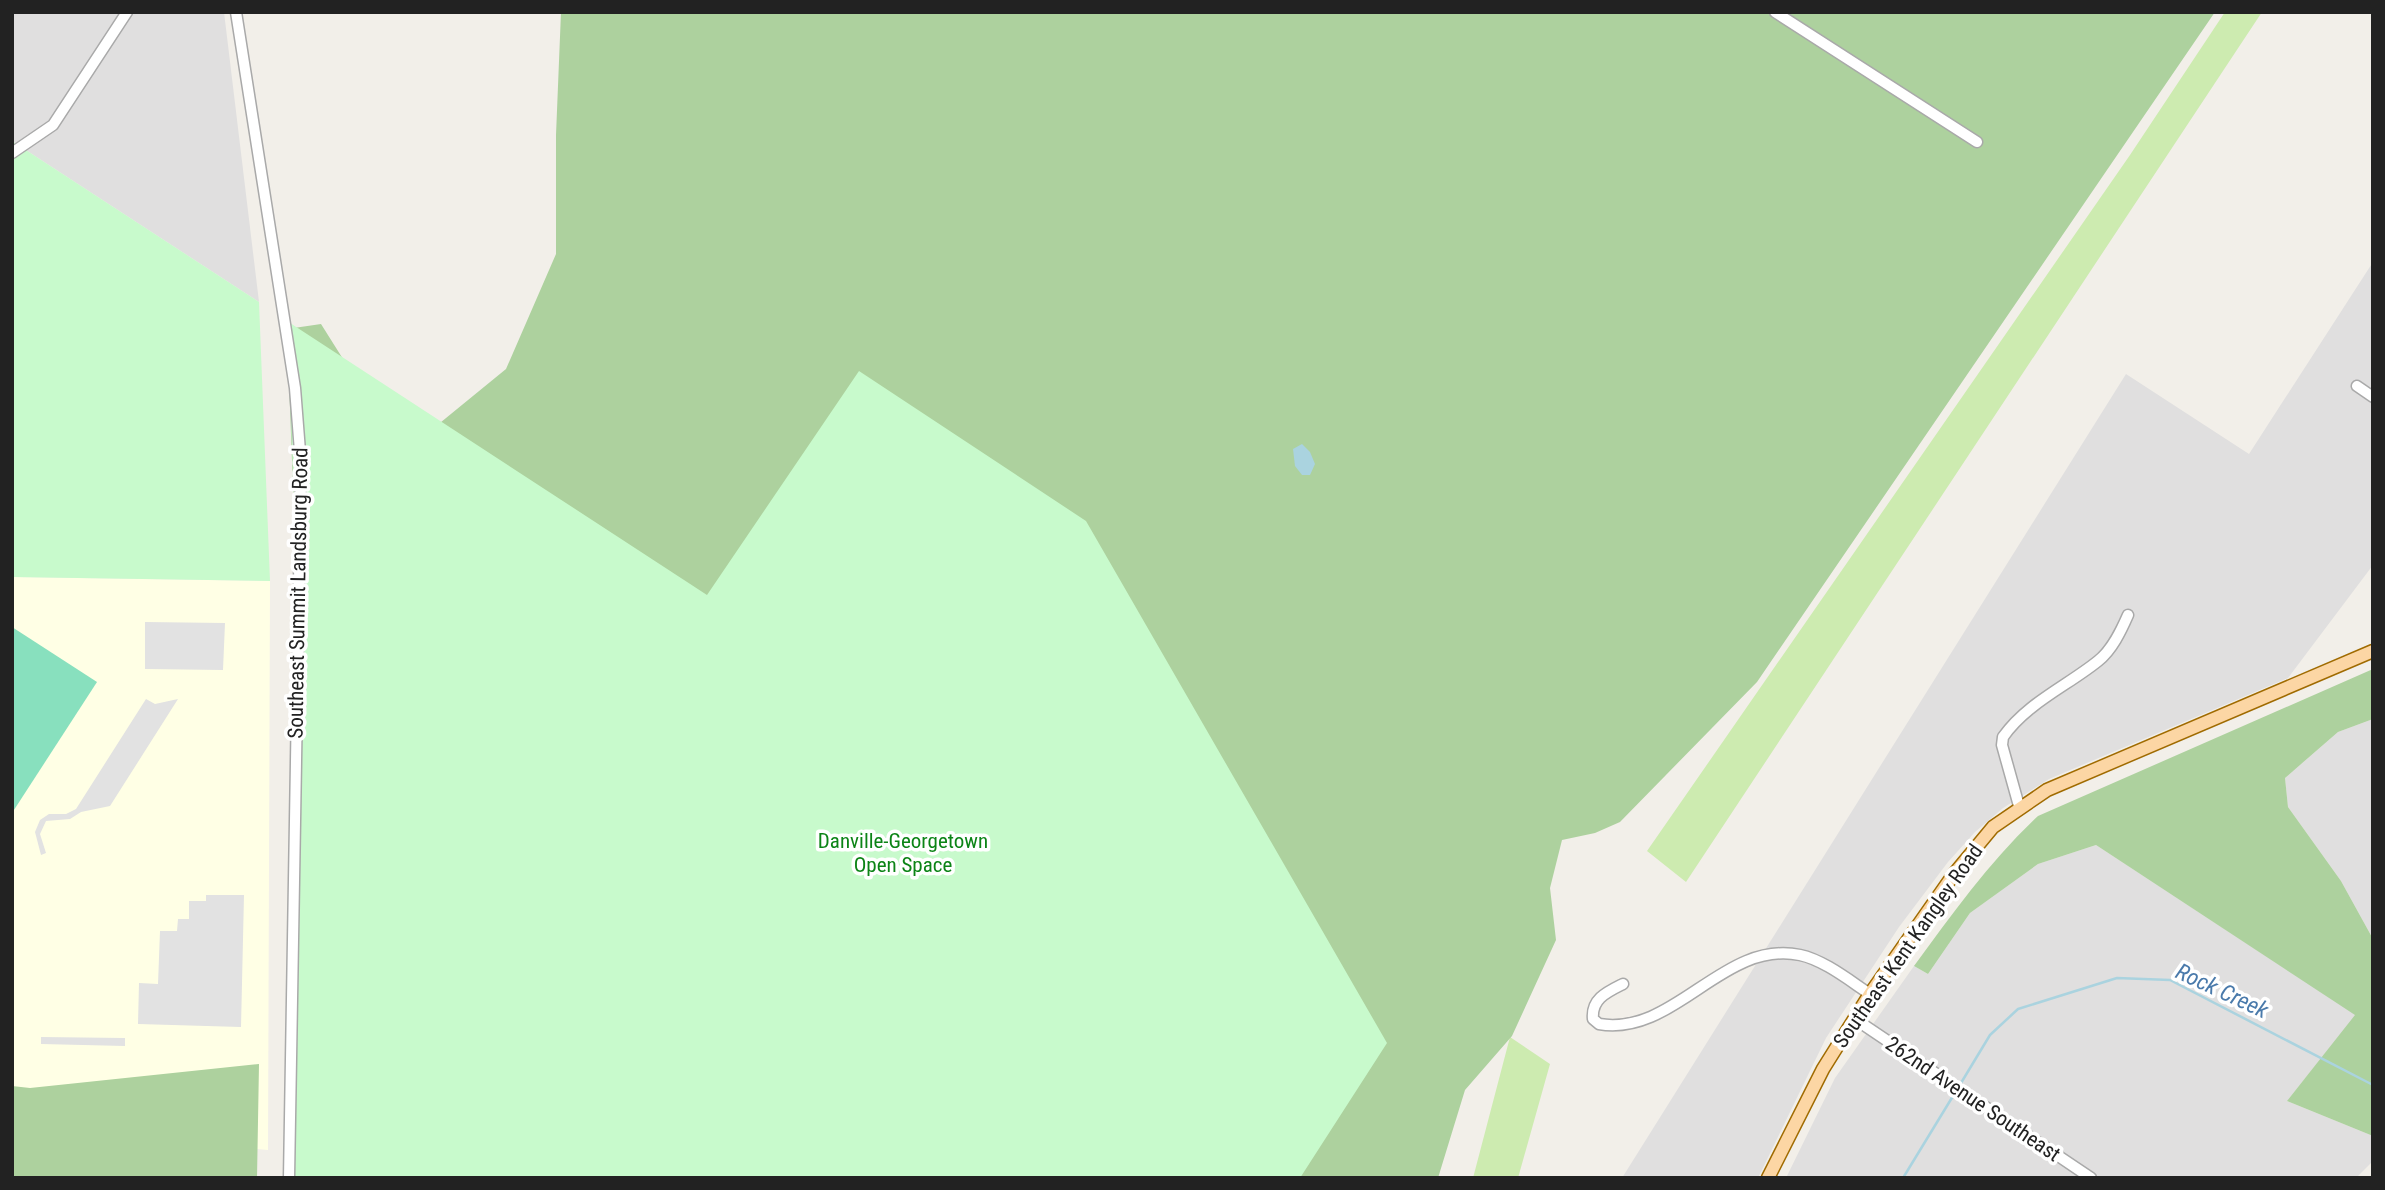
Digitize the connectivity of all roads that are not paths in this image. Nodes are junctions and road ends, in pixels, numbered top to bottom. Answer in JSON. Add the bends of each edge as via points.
{"nodes":[{"id":1,"x":127,"y":12,"type":"edge"},
{"id":2,"x":236,"y":12,"type":"edge"},
{"id":3,"x":1775,"y":12,"type":"edge"},
{"id":4,"x":1977,"y":142,"type":"dead end"},
{"id":5,"x":17,"y":151,"type":"edge"},
{"id":6,"x":2357,"y":386,"type":"dead end"},
{"id":7,"x":2373,"y":397,"type":"edge"},
{"id":8,"x":2127,"y":615,"type":"dead end"},
{"id":9,"x":2373,"y":651,"type":"edge"},
{"id":10,"x":2019,"y":806,"type":"junction"},
{"id":11,"x":1623,"y":984,"type":"dead end"},
{"id":12,"x":1870,"y":994,"type":"junction"},
{"id":13,"x":1855,"y":1018,"type":"junction"},
{"id":14,"x":289,"y":1178,"type":"edge"},
{"id":15,"x":1768,"y":1178,"type":"edge"},
{"id":16,"x":2091,"y":1178,"type":"edge"}],
"edges":[{"from":1,"to":5,"type":"street","via":[[53,125]]},
{"from":2,"to":14,"type":"street","name":"Southeast Summit Landsburg Road","via":[[294,377],[301,464]]},
{"from":3,"to":4,"type":"street"},
{"from":6,"to":7,"type":"street"},
{"from":8,"to":10,"type":"street","via":[[2100,660],[2040,701],[2003,737]]},
{"from":9,"to":10,"type":"main road","name":"Southeast Kent Kangley Road"},
{"from":10,"to":12,"type":"main road","name":"Southeast Kent Kangley Road","via":[[1968,856]]},
{"from":11,"to":12,"type":"street","via":[[1598,999],[1592,1009],[1599,1024],[1639,1024],[1754,958],[1779,953],[1810,958]]},
{"from":12,"to":13,"type":"main road","name":"Southeast Kent Kangley Road"},
{"from":13,"to":15,"type":"main road","name":"Southeast Kent Kangley Road","via":[[1823,1069]]},
{"from":13,"to":16,"type":"street","name":"262nd Avenue Southeast"}]}
